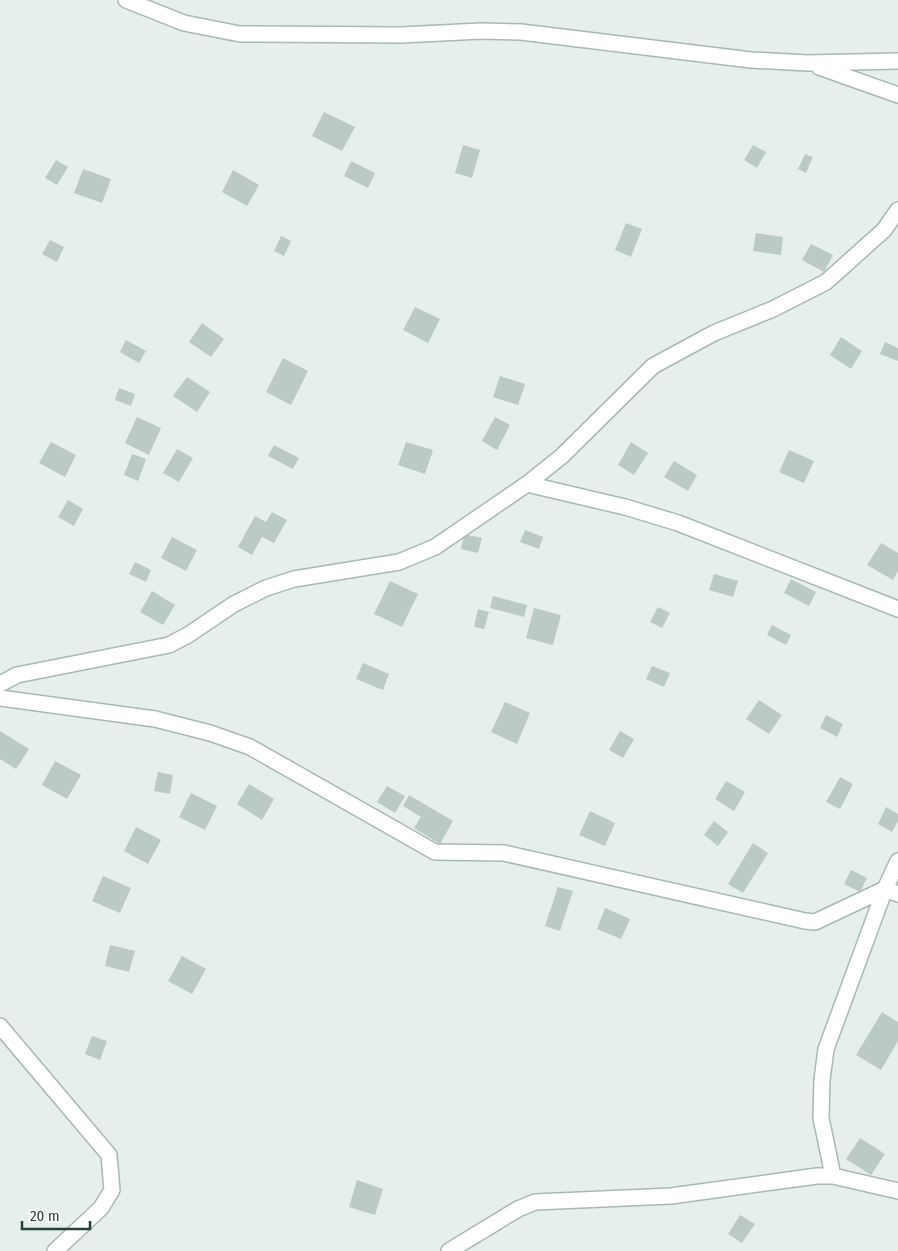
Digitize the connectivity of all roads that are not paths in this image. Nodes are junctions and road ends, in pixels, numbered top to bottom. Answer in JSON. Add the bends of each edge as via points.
{"nodes":[{"id":1,"x":126,"y":0,"type":"edge"},
{"id":2,"x":898,"y":61,"type":"edge"},
{"id":3,"x":808,"y":63,"type":"junction"},
{"id":4,"x":898,"y":95,"type":"edge"},
{"id":5,"x":898,"y":210,"type":"edge"},
{"id":6,"x":527,"y":484,"type":"junction"},
{"id":7,"x":898,"y":608,"type":"edge"},
{"id":8,"x":0,"y":684,"type":"edge"},
{"id":9,"x":0,"y":698,"type":"edge"},
{"id":10,"x":898,"y":861,"type":"edge"},
{"id":11,"x":892,"y":891,"type":"edge"},
{"id":12,"x":0,"y":1026,"type":"edge"},
{"id":13,"x":833,"y":1176,"type":"junction"},
{"id":14,"x":898,"y":1191,"type":"edge"},
{"id":15,"x":55,"y":1251,"type":"edge"},
{"id":16,"x":449,"y":1251,"type":"edge"}],
"edges":[{"from":1,"to":3,"type":"street","via":[[184,23],[240,34],[521,32],[751,60]]},
{"from":2,"to":3,"type":"street"},
{"from":3,"to":4,"type":"street"},
{"from":5,"to":6,"type":"street","via":[[884,230],[826,282],[773,309],[714,333],[653,366],[562,456]]},
{"from":6,"to":7,"type":"street","via":[[678,523]]},
{"from":6,"to":8,"type":"street","via":[[435,547],[399,562],[294,579],[234,604],[169,645],[17,675]]},
{"from":9,"to":11,"type":"street","via":[[155,719],[250,747],[435,852],[504,853],[815,922]]},
{"from":10,"to":11,"type":"street"},
{"from":11,"to":13,"type":"street","via":[[826,1049],[821,1118]]},
{"from":12,"to":15,"type":"street","via":[[109,1155],[112,1190],[101,1208]]},
{"from":13,"to":14,"type":"street"},
{"from":13,"to":16,"type":"street","via":[[670,1196],[536,1202],[518,1209]]}]}
